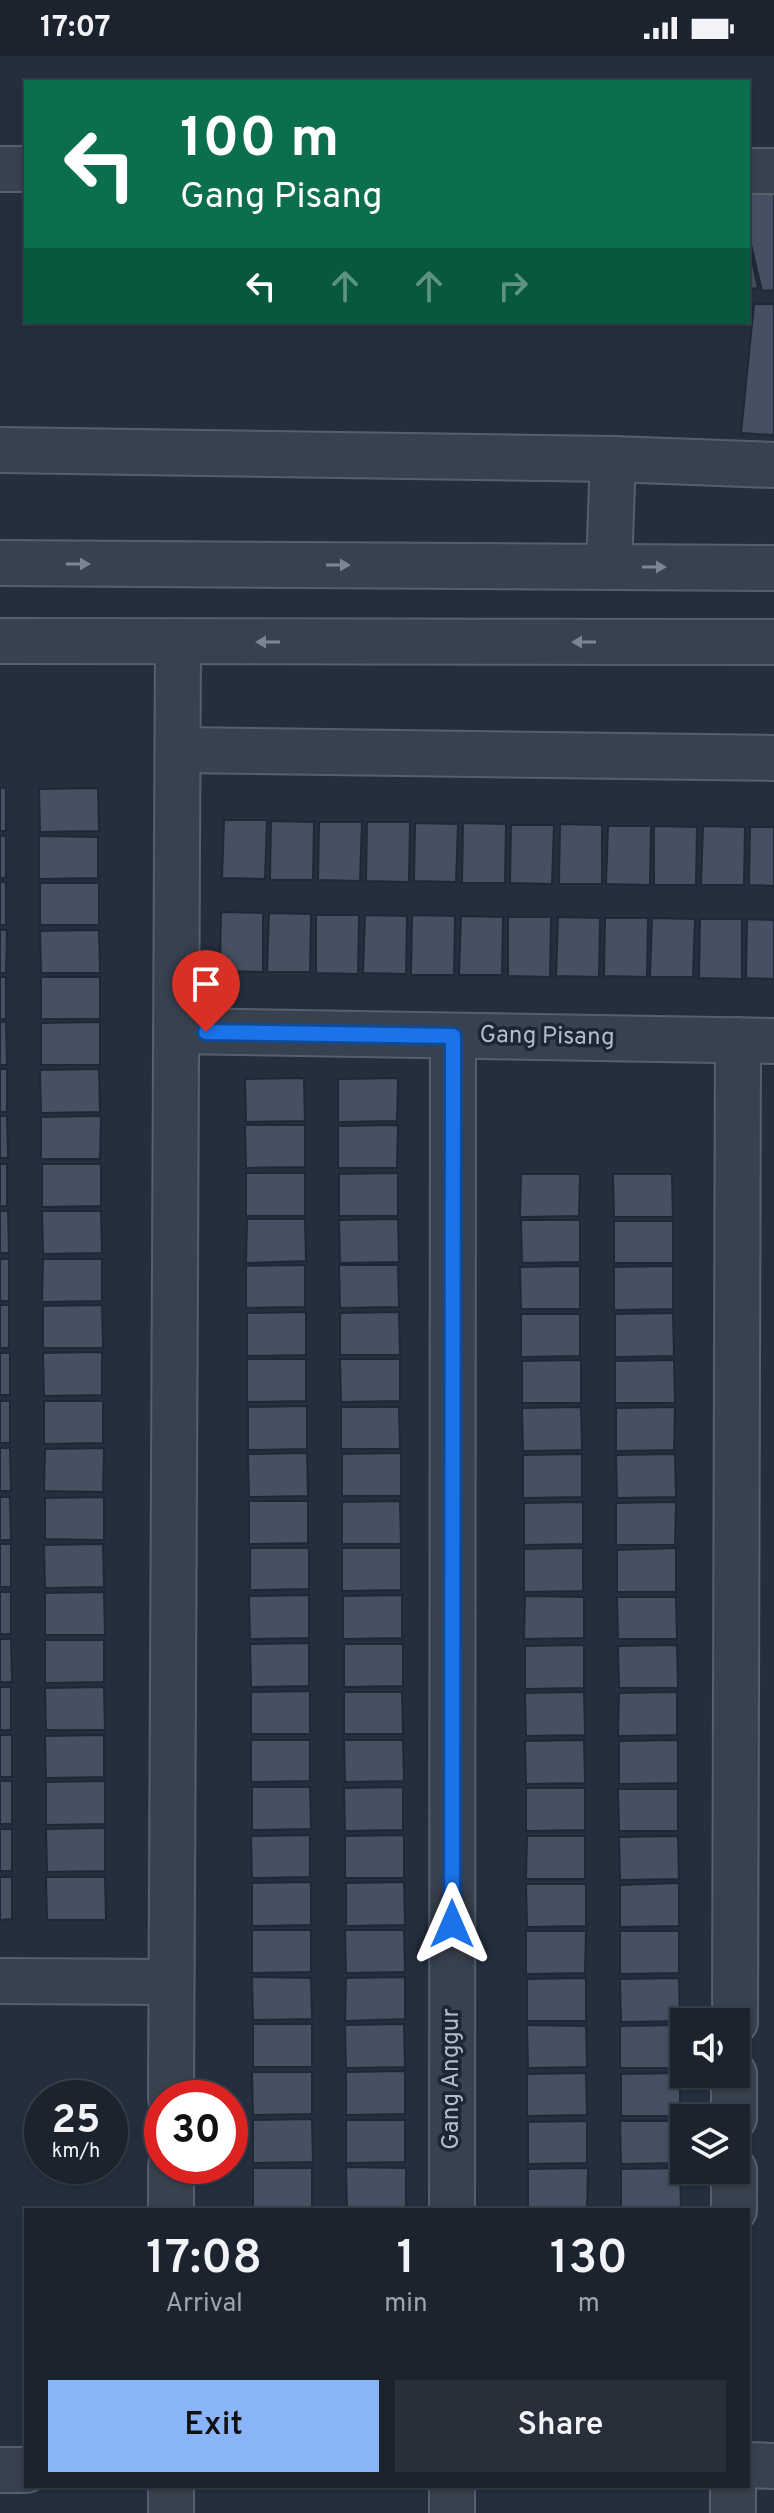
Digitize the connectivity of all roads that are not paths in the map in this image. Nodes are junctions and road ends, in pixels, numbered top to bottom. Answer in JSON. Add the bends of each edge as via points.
{"nodes":[{"id":1,"x":0,"y":169,"type":"edge"},
{"id":2,"x":24,"y":169,"type":"edge"},
{"id":3,"x":750,"y":171,"type":"edge"},
{"id":4,"x":774,"y":171,"type":"edge"},
{"id":5,"x":0,"y":450,"type":"edge"},
{"id":6,"x":613,"y":459,"type":"junction"},
{"id":7,"x":774,"y":465,"type":"edge"},
{"id":8,"x":0,"y":563,"type":"edge"},
{"id":9,"x":609,"y":567,"type":"junction"},
{"id":10,"x":774,"y":568,"type":"edge"},
{"id":11,"x":0,"y":641,"type":"edge"},
{"id":12,"x":178,"y":642,"type":"junction"},
{"id":13,"x":774,"y":642,"type":"edge"},
{"id":14,"x":178,"y":750,"type":"junction"},
{"id":15,"x":774,"y":758,"type":"edge"},
{"id":16,"x":176,"y":1031,"type":"junction"},
{"id":17,"x":453,"y":1036,"type":"junction"},
{"id":18,"x":756,"y":1040,"type":"edge"},
{"id":19,"x":0,"y":1981,"type":"edge"},
{"id":20,"x":171,"y":1982,"type":"junction"},
{"id":21,"x":735,"y":2008,"type":"edge"},
{"id":22,"x":171,"y":2080,"type":"edge"},
{"id":23,"x":171,"y":2184,"type":"edge"},
{"id":24,"x":734,"y":2184,"type":"edge"},
{"id":25,"x":171,"y":2208,"type":"edge"},
{"id":26,"x":452,"y":2208,"type":"edge"},
{"id":27,"x":734,"y":2208,"type":"edge"},
{"id":28,"x":750,"y":2465,"type":"edge"},
{"id":29,"x":774,"y":2466,"type":"edge"},
{"id":30,"x":0,"y":2470,"type":"edge"},
{"id":31,"x":24,"y":2470,"type":"edge"},
{"id":32,"x":171,"y":2488,"type":"edge"},
{"id":33,"x":452,"y":2488,"type":"edge"},
{"id":34,"x":733,"y":2488,"type":"edge"},
{"id":35,"x":171,"y":2513,"type":"edge"},
{"id":36,"x":452,"y":2513,"type":"edge"},
{"id":37,"x":733,"y":2513,"type":"edge"}],
"edges":[{"from":1,"to":2,"type":"street"},
{"from":3,"to":4,"type":"street"},
{"from":5,"to":6,"type":"street"},
{"from":6,"to":7,"type":"street"},
{"from":6,"to":9,"type":"street"},
{"from":8,"to":9,"type":"street","one_way":true},
{"from":9,"to":10,"type":"street","one_way":true},
{"from":11,"to":12,"type":"street"},
{"from":13,"to":12,"type":"street","one_way":true},
{"from":12,"to":14,"type":"street"},
{"from":14,"to":15,"type":"street"},
{"from":14,"to":16,"type":"street"},
{"from":16,"to":17,"type":"street","name":"Gang Pisang"},
{"from":16,"to":20,"type":"street"},
{"from":17,"to":18,"type":"street","name":"Gang Pisang"},
{"from":17,"to":26,"type":"street","name":"Gang Anggur"},
{"from":18,"to":21,"type":"street"},
{"from":19,"to":20,"type":"street"},
{"from":20,"to":22,"type":"street"},
{"from":23,"to":25,"type":"street"},
{"from":24,"to":27,"type":"street"},
{"from":28,"to":29,"type":"street"},
{"from":30,"to":31,"type":"street"},
{"from":32,"to":35,"type":"street"},
{"from":33,"to":36,"type":"street"},
{"from":34,"to":37,"type":"street"}]}
